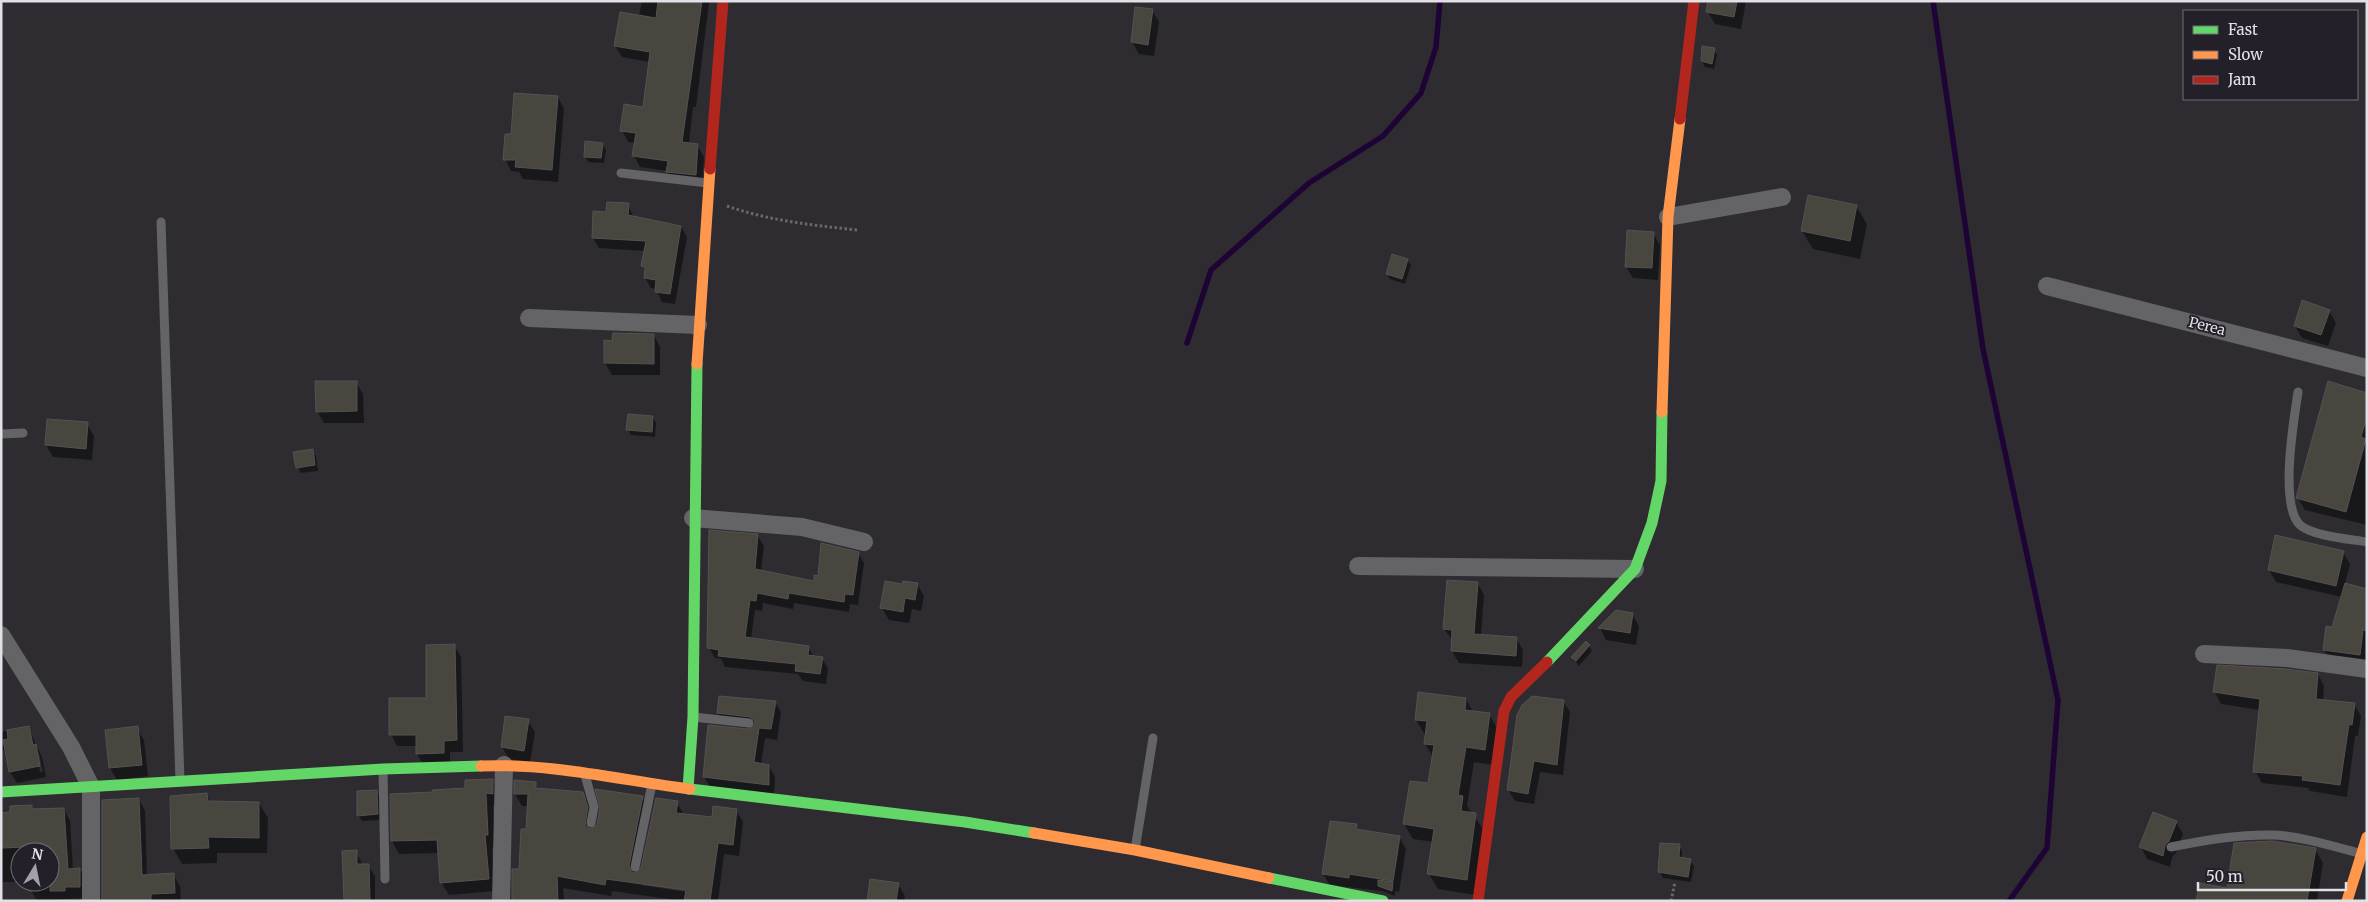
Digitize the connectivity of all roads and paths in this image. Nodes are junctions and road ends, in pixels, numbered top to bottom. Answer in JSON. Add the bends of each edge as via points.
{"nodes":[{"id":1,"x":723,"y":1,"type":"edge"},
{"id":2,"x":1694,"y":1,"type":"edge"},
{"id":3,"x":621,"y":173,"type":"dead end"},
{"id":4,"x":708,"y":183,"type":"junction"},
{"id":5,"x":1782,"y":197,"type":"dead end"},
{"id":6,"x":707,"y":199,"type":"junction"},
{"id":7,"x":1668,"y":217,"type":"junction"},
{"id":8,"x":161,"y":222,"type":"dead end"},
{"id":9,"x":857,"y":230,"type":"dead end"},
{"id":10,"x":2047,"y":286,"type":"dead end"},
{"id":11,"x":529,"y":318,"type":"dead end"},
{"id":12,"x":698,"y":325,"type":"junction"},
{"id":13,"x":2367,"y":368,"type":"edge"},
{"id":14,"x":2298,"y":392,"type":"dead end"},
{"id":15,"x":23,"y":433,"type":"dead end"},
{"id":16,"x":1,"y":434,"type":"edge"},
{"id":17,"x":693,"y":518,"type":"junction"},
{"id":18,"x":864,"y":542,"type":"dead end"},
{"id":19,"x":2367,"y":542,"type":"edge"},
{"id":20,"x":1358,"y":566,"type":"dead end"},
{"id":21,"x":1636,"y":568,"type":"junction"},
{"id":22,"x":1,"y":635,"type":"edge"},
{"id":23,"x":2204,"y":654,"type":"dead end"},
{"id":24,"x":2367,"y":669,"type":"edge"},
{"id":25,"x":693,"y":717,"type":"junction"},
{"id":26,"x":749,"y":724,"type":"dead end"},
{"id":27,"x":1153,"y":738,"type":"dead end"},
{"id":28,"x":504,"y":765,"type":"junction"},
{"id":29,"x":383,"y":769,"type":"junction"},
{"id":30,"x":584,"y":773,"type":"junction"},
{"id":31,"x":180,"y":781,"type":"junction"},
{"id":32,"x":652,"y":784,"type":"junction"},
{"id":33,"x":91,"y":787,"type":"junction"},
{"id":34,"x":688,"y":789,"type":"junction"},
{"id":35,"x":1,"y":792,"type":"edge"},
{"id":36,"x":591,"y":824,"type":"dead end"},
{"id":37,"x":2367,"y":837,"type":"edge"},
{"id":38,"x":2171,"y":846,"type":"dead end"},
{"id":39,"x":1135,"y":850,"type":"junction"},
{"id":40,"x":2362,"y":854,"type":"junction"},
{"id":41,"x":635,"y":867,"type":"dead end"},
{"id":42,"x":2362,"y":870,"type":"edge"},
{"id":43,"x":385,"y":879,"type":"dead end"},
{"id":44,"x":1675,"y":882,"type":"dead end"},
{"id":45,"x":91,"y":901,"type":"edge"},
{"id":46,"x":500,"y":901,"type":"edge"},
{"id":47,"x":1383,"y":901,"type":"edge"},
{"id":48,"x":1478,"y":901,"type":"edge"},
{"id":49,"x":1671,"y":901,"type":"edge"},
{"id":50,"x":2347,"y":901,"type":"edge"}],
"edges":[{"from":1,"to":4,"type":"street"},
{"from":2,"to":7,"type":"street"},
{"from":3,"to":4,"type":"lane"},
{"from":4,"to":6,"type":"street"},
{"from":5,"to":7,"type":"street"},
{"from":6,"to":9,"type":"path","via":[[783,222]]},
{"from":6,"to":12,"type":"street"},
{"from":7,"to":21,"type":"street","via":[[1661,481],[1652,523]]},
{"from":8,"to":31,"type":"lane"},
{"from":10,"to":13,"type":"street","name":"Perea"},
{"from":11,"to":12,"type":"street"},
{"from":12,"to":17,"type":"street"},
{"from":14,"to":19,"type":"lane","via":[[2291,437],[2289,500],[2293,514],[2300,525],[2318,532]]},
{"from":15,"to":16,"type":"lane"},
{"from":17,"to":18,"type":"street","via":[[802,527]]},
{"from":17,"to":25,"type":"street"},
{"from":20,"to":21,"type":"street"},
{"from":21,"to":48,"type":"street","via":[[1511,697],[1504,711]]},
{"from":22,"to":33,"type":"street","via":[[71,747]]},
{"from":23,"to":24,"type":"street","via":[[2287,658]]},
{"from":25,"to":26,"type":"lane"},
{"from":25,"to":34,"type":"street"},
{"from":27,"to":39,"type":"lane"},
{"from":28,"to":29,"type":"street"},
{"from":28,"to":30,"type":"street"},
{"from":28,"to":46,"type":"street"},
{"from":29,"to":31,"type":"street"},
{"from":29,"to":43,"type":"lane"},
{"from":30,"to":32,"type":"street"},
{"from":30,"to":36,"type":"lane","via":[[594,807]]},
{"from":31,"to":33,"type":"street"},
{"from":32,"to":34,"type":"street"},
{"from":32,"to":41,"type":"lane"},
{"from":33,"to":35,"type":"street"},
{"from":33,"to":45,"type":"street"},
{"from":34,"to":39,"type":"street","via":[[965,822]]},
{"from":37,"to":40,"type":"street"},
{"from":38,"to":40,"type":"lane","via":[[2233,835],[2276,835]]},
{"from":39,"to":47,"type":"street"},
{"from":40,"to":42,"type":"street"},
{"from":42,"to":50,"type":"street"},
{"from":44,"to":49,"type":"path"}]}
